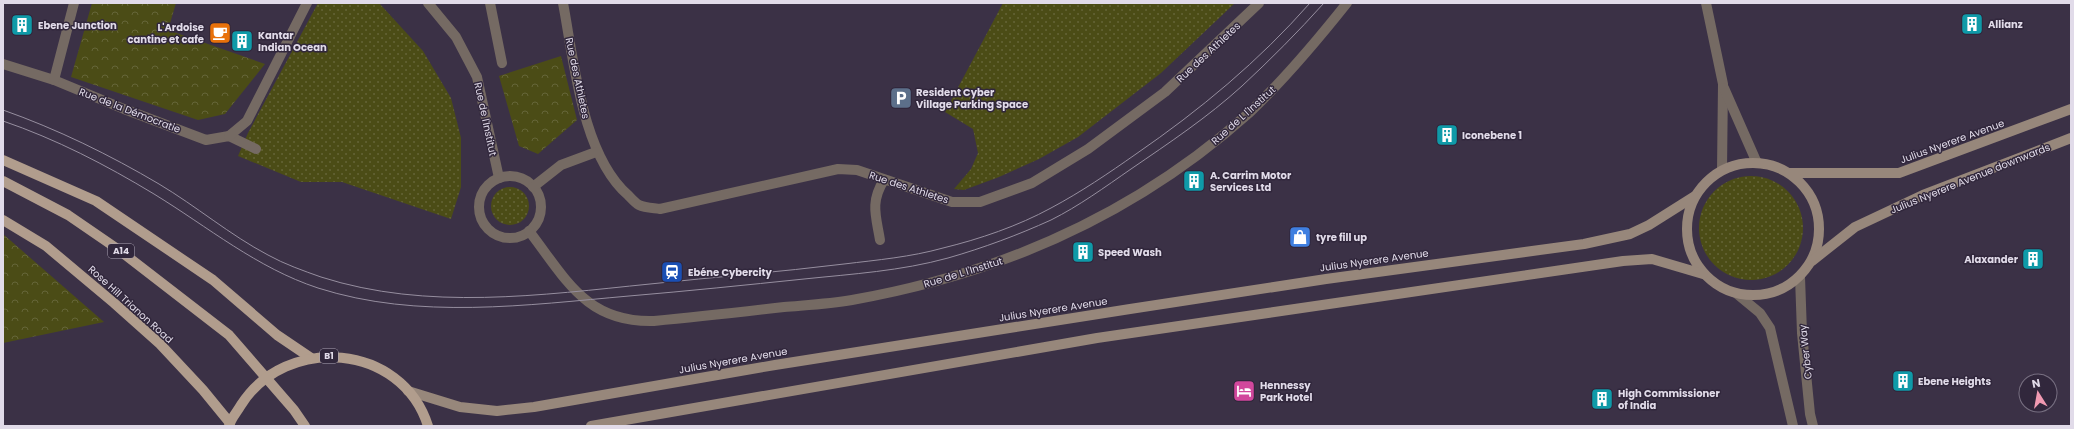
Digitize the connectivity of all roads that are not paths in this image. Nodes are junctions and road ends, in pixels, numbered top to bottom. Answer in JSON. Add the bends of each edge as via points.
{"nodes":[{"id":1,"x":74,"y":3,"type":"edge"},
{"id":2,"x":307,"y":3,"type":"edge"},
{"id":3,"x":428,"y":3,"type":"edge"},
{"id":4,"x":490,"y":3,"type":"edge"},
{"id":5,"x":563,"y":3,"type":"edge"},
{"id":6,"x":1259,"y":3,"type":"edge"},
{"id":7,"x":1347,"y":3,"type":"edge"},
{"id":8,"x":1706,"y":3,"type":"edge"},
{"id":9,"x":502,"y":62,"type":"dead end"},
{"id":10,"x":3,"y":64,"type":"edge"},
{"id":11,"x":54,"y":80,"type":"junction"},
{"id":12,"x":1723,"y":84,"type":"junction"},
{"id":13,"x":2071,"y":109,"type":"edge"},
{"id":14,"x":229,"y":136,"type":"junction"},
{"id":15,"x":2071,"y":138,"type":"edge"},
{"id":16,"x":256,"y":149,"type":"dead end"},
{"id":17,"x":596,"y":152,"type":"junction"},
{"id":18,"x":3,"y":160,"type":"edge"},
{"id":19,"x":1757,"y":163,"type":"junction"},
{"id":20,"x":1722,"y":170,"type":"junction"},
{"id":21,"x":1789,"y":173,"type":"junction"},
{"id":22,"x":499,"y":178,"type":"junction"},
{"id":23,"x":884,"y":180,"type":"junction"},
{"id":24,"x":3,"y":181,"type":"edge"},
{"id":25,"x":533,"y":186,"type":"junction"},
{"id":26,"x":1695,"y":196,"type":"junction"},
{"id":27,"x":3,"y":220,"type":"edge"},
{"id":28,"x":529,"y":231,"type":"junction"},
{"id":29,"x":880,"y":240,"type":"dead end"},
{"id":30,"x":1812,"y":261,"type":"junction"},
{"id":31,"x":1703,"y":274,"type":"junction"},
{"id":32,"x":1800,"y":277,"type":"junction"},
{"id":33,"x":1737,"y":294,"type":"junction"},
{"id":34,"x":311,"y":358,"type":"junction"},
{"id":35,"x":408,"y":391,"type":"junction"},
{"id":36,"x":229,"y":424,"type":"edge"},
{"id":37,"x":305,"y":426,"type":"edge"},
{"id":38,"x":428,"y":426,"type":"edge"},
{"id":39,"x":591,"y":426,"type":"edge"},
{"id":40,"x":1792,"y":426,"type":"edge"},
{"id":41,"x":1813,"y":426,"type":"edge"}],
"edges":[{"from":1,"to":11,"type":"street"},
{"from":2,"to":14,"type":"street","via":[[247,122]]},
{"from":3,"to":22,"type":"street","name":"Rue de l'Institut","via":[[456,37],[477,77]]},
{"from":4,"to":9,"type":"street"},
{"from":5,"to":17,"type":"street","name":"Rue des Athletes","via":[[580,94]]},
{"from":6,"to":23,"type":"street","name":"Rue des Athletes","via":[[1165,92],[1088,148],[1032,183],[980,202],[952,202]]},
{"from":7,"to":28,"type":"street","name":"Rue de L l'Institut","via":[[1274,89],[1213,143],[1163,180],[1088,224],[1034,249],[975,271],[920,286],[850,300],[635,322],[616,317],[584,300]]},
{"from":8,"to":12,"type":"street"},
{"from":10,"to":11,"type":"street","name":"Rue de la Démocratie"},
{"from":11,"to":14,"type":"street","name":"Rue de la Démocratie","via":[[206,140]]},
{"from":12,"to":19,"type":"street"},
{"from":12,"to":20,"type":"street"},
{"from":13,"to":21,"type":"main road","name":"Julius Nyerere Avenue","number":"B1","via":[[1899,173]]},
{"from":14,"to":16,"type":"street"},
{"from":15,"to":30,"type":"main road","name":"Julius Nyerere Avenue downwards","via":[[1924,195],[1855,227]]},
{"from":17,"to":23,"type":"street","name":"Rue des Athletes","via":[[618,187],[640,206],[660,209],[838,169],[857,170]]},
{"from":17,"to":25,"type":"street","via":[[561,165]]},
{"from":18,"to":34,"type":"main road","via":[[96,201],[212,280],[277,335]]},
{"from":19,"to":20,"type":"main road","number":"B1","via":[[1739,164]]},
{"from":19,"to":21,"type":"main road","number":"B1","via":[[1774,166]]},
{"from":20,"to":26,"type":"main road","number":"B1","via":[[1707,181]]},
{"from":21,"to":30,"type":"main road","number":"B1","via":[[1804,186],[1814,203],[1820,222],[1818,242]]},
{"from":22,"to":25,"type":"street","via":[[517,177]]},
{"from":22,"to":28,"type":"street","via":[[490,182],[479,199],[479,210],[486,228],[502,237],[512,238]]},
{"from":23,"to":29,"type":"street","via":[[876,192],[874,208]]},
{"from":24,"to":37,"type":"main road","number":"A14","via":[[68,215],[119,250],[229,335]]},
{"from":25,"to":28,"type":"street","via":[[541,205],[536,224]]},
{"from":26,"to":31,"type":"main road","number":"B1","via":[[1687,216],[1686,236],[1692,257]]},
{"from":26,"to":35,"type":"main road","name":"Julius Nyerere Avenue","number":"B1","via":[[1630,234],[1584,244],[1130,309],[775,365],[534,407],[497,410],[460,407]]},
{"from":27,"to":36,"type":"main road","name":"Rose Hill Trianon Road","via":[[46,246],[132,319],[166,350],[203,390]]},
{"from":30,"to":32,"type":"main road","number":"B1"},
{"from":31,"to":33,"type":"main road","number":"B1","via":[[1718,287]]},
{"from":31,"to":39,"type":"main road","number":"B1","via":[[1652,259],[1623,261],[1097,338]]},
{"from":32,"to":33,"type":"main road","number":"B1","via":[[1781,290],[1759,296]]},
{"from":32,"to":41,"type":"street","name":"Cyber Way","via":[[1802,333]]},
{"from":33,"to":40,"type":"street","via":[[1760,313],[1770,328]]},
{"from":34,"to":35,"type":"main road","name":"Julius Nyerere Avenue","number":"B1","via":[[330,356],[352,359],[373,366],[392,376]]},
{"from":34,"to":36,"type":"main road","name":"Julius Nyerere Avenue","number":"B1","via":[[277,370],[249,392]]},
{"from":35,"to":38,"type":"main road","name":"Julius Nyerere Avenue","number":"B1","via":[[425,416]]}]}
